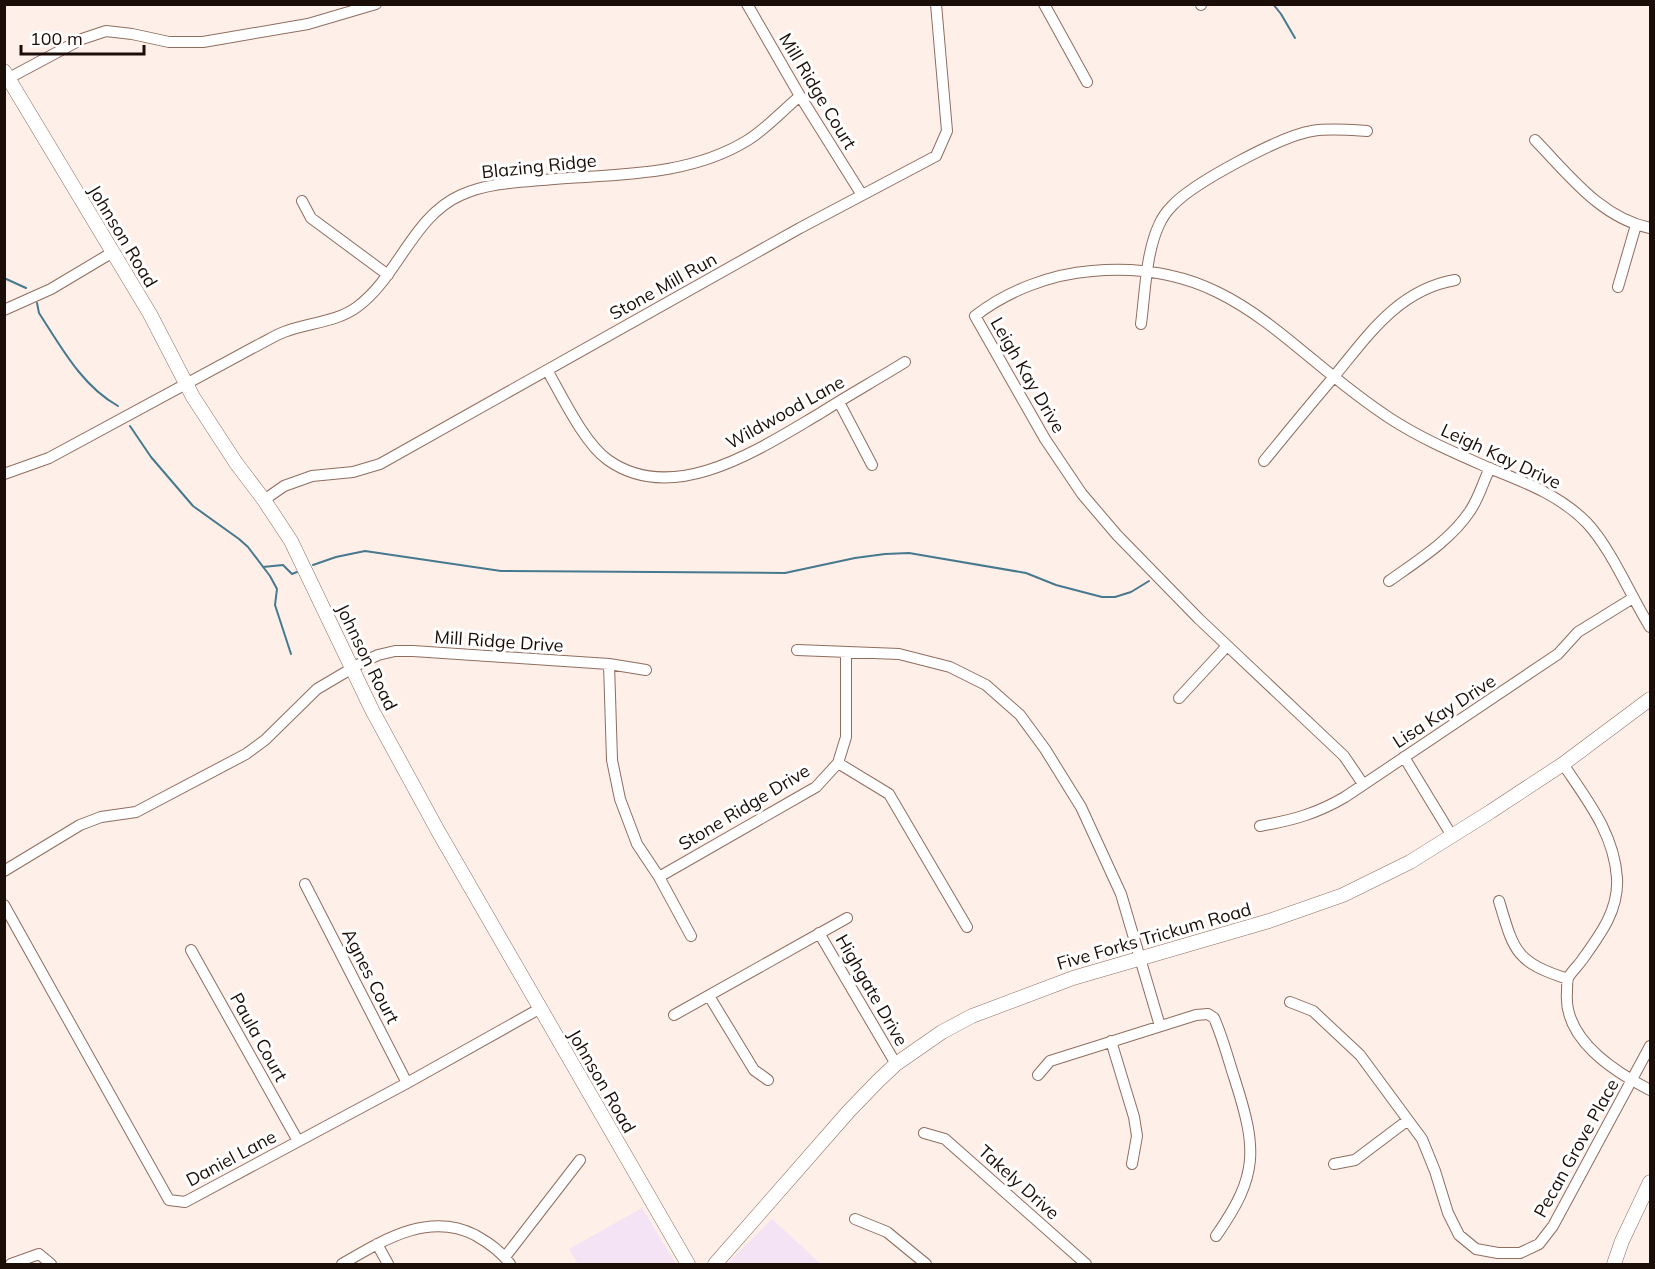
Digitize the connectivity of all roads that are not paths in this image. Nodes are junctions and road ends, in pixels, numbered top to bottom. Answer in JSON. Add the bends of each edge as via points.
{"nodes":[{"id":1,"x":376,"y":4,"type":"edge"},
{"id":2,"x":747,"y":4,"type":"edge"},
{"id":3,"x":1044,"y":4,"type":"edge"},
{"id":4,"x":937,"y":5,"type":"edge"},
{"id":5,"x":7,"y":74,"type":"edge"},
{"id":6,"x":1087,"y":82,"type":"dead end"},
{"id":7,"x":800,"y":96,"type":"junction"},
{"id":8,"x":1367,"y":131,"type":"dead end"},
{"id":9,"x":1535,"y":140,"type":"dead end"},
{"id":10,"x":862,"y":195,"type":"junction"},
{"id":11,"x":302,"y":201,"type":"dead end"},
{"id":12,"x":1636,"y":225,"type":"junction"},
{"id":13,"x":1650,"y":228,"type":"edge"},
{"id":14,"x":113,"y":252,"type":"junction"},
{"id":15,"x":1148,"y":270,"type":"junction"},
{"id":16,"x":388,"y":275,"type":"junction"},
{"id":17,"x":1455,"y":280,"type":"dead end"},
{"id":18,"x":1618,"y":287,"type":"dead end"},
{"id":19,"x":4,"y":310,"type":"edge"},
{"id":20,"x":1141,"y":324,"type":"dead end"},
{"id":21,"x":905,"y":362,"type":"dead end"},
{"id":22,"x":547,"y":370,"type":"junction"},
{"id":23,"x":1334,"y":376,"type":"junction"},
{"id":24,"x":185,"y":383,"type":"junction"},
{"id":25,"x":838,"y":402,"type":"junction"},
{"id":26,"x":1264,"y":461,"type":"dead end"},
{"id":27,"x":872,"y":465,"type":"dead end"},
{"id":28,"x":1490,"y":468,"type":"junction"},
{"id":29,"x":4,"y":474,"type":"edge"},
{"id":30,"x":264,"y":500,"type":"junction"},
{"id":31,"x":1389,"y":581,"type":"dead end"},
{"id":32,"x":1633,"y":598,"type":"junction"},
{"id":33,"x":1650,"y":627,"type":"edge"},
{"id":34,"x":1227,"y":646,"type":"junction"},
{"id":35,"x":797,"y":650,"type":"dead end"},
{"id":36,"x":846,"y":652,"type":"junction"},
{"id":37,"x":609,"y":664,"type":"junction"},
{"id":38,"x":353,"y":668,"type":"junction"},
{"id":39,"x":646,"y":670,"type":"dead end"},
{"id":40,"x":1179,"y":698,"type":"dead end"},
{"id":41,"x":1650,"y":699,"type":"edge"},
{"id":42,"x":1404,"y":758,"type":"junction"},
{"id":43,"x":838,"y":763,"type":"junction"},
{"id":44,"x":1563,"y":764,"type":"junction"},
{"id":45,"x":1363,"y":784,"type":"junction"},
{"id":46,"x":1260,"y":826,"type":"dead end"},
{"id":47,"x":1452,"y":836,"type":"junction"},
{"id":48,"x":4,"y":872,"type":"edge"},
{"id":49,"x":659,"y":878,"type":"junction"},
{"id":50,"x":305,"y":884,"type":"dead end"},
{"id":51,"x":1499,"y":901,"type":"dead end"},
{"id":52,"x":4,"y":905,"type":"edge"},
{"id":53,"x":847,"y":918,"type":"dead end"},
{"id":54,"x":967,"y":927,"type":"dead end"},
{"id":55,"x":819,"y":933,"type":"junction"},
{"id":56,"x":691,"y":936,"type":"dead end"},
{"id":57,"x":191,"y":950,"type":"dead end"},
{"id":58,"x":1140,"y":960,"type":"junction"},
{"id":59,"x":1568,"y":979,"type":"junction"},
{"id":60,"x":709,"y":996,"type":"junction"},
{"id":61,"x":1290,"y":1002,"type":"dead end"},
{"id":62,"x":539,"y":1009,"type":"junction"},
{"id":63,"x":674,"y":1015,"type":"dead end"},
{"id":64,"x":1160,"y":1026,"type":"junction"},
{"id":65,"x":1112,"y":1041,"type":"junction"},
{"id":66,"x":1650,"y":1046,"type":"edge"},
{"id":67,"x":896,"y":1064,"type":"junction"},
{"id":68,"x":1038,"y":1075,"type":"dead end"},
{"id":69,"x":768,"y":1080,"type":"dead end"},
{"id":70,"x":1632,"y":1080,"type":"junction"},
{"id":71,"x":407,"y":1083,"type":"junction"},
{"id":72,"x":1650,"y":1090,"type":"edge"},
{"id":73,"x":1408,"y":1120,"type":"junction"},
{"id":74,"x":924,"y":1133,"type":"dead end"},
{"id":75,"x":298,"y":1141,"type":"junction"},
{"id":76,"x":580,"y":1160,"type":"dead end"},
{"id":77,"x":1132,"y":1164,"type":"dead end"},
{"id":78,"x":1334,"y":1164,"type":"dead end"},
{"id":79,"x":1650,"y":1182,"type":"edge"},
{"id":80,"x":855,"y":1219,"type":"dead end"},
{"id":81,"x":1215,"y":1236,"type":"dead end"},
{"id":82,"x":377,"y":1244,"type":"junction"},
{"id":83,"x":508,"y":1261,"type":"edge"},
{"id":84,"x":11,"y":1264,"type":"edge"},
{"id":85,"x":51,"y":1264,"type":"edge"},
{"id":86,"x":342,"y":1264,"type":"edge"},
{"id":87,"x":388,"y":1264,"type":"edge"},
{"id":88,"x":688,"y":1264,"type":"edge"},
{"id":89,"x":714,"y":1264,"type":"edge"},
{"id":90,"x":926,"y":1264,"type":"edge"},
{"id":91,"x":1086,"y":1264,"type":"edge"},
{"id":92,"x":1614,"y":1264,"type":"edge"}],
"edges":[{"from":1,"to":5,"type":"street","via":[[308,24],[203,42],[169,42],[106,32],[81,39]]},
{"from":2,"to":7,"type":"street","name":"Mill Ridge Court"},
{"from":3,"to":6,"type":"street"},
{"from":4,"to":10,"type":"street","name":"Stone Mill Run","via":[[948,131],[936,156]]},
{"from":5,"to":14,"type":"street","name":"Johnson Road"},
{"from":7,"to":10,"type":"street","name":"Mill Ridge Court"},
{"from":7,"to":16,"type":"street","name":"Blazing Ridge","via":[[749,140],[706,160],[650,171],[488,186],[457,196],[426,223]]},
{"from":8,"to":15,"type":"street","via":[[1313,130],[1286,139],[1193,189],[1172,206],[1158,227]]},
{"from":9,"to":12,"type":"street","via":[[1600,206]]},
{"from":10,"to":22,"type":"street","name":"Stone Mill Run"},
{"from":11,"to":16,"type":"street","via":[[311,218]]},
{"from":12,"to":13,"type":"street"},
{"from":12,"to":18,"type":"street"},
{"from":14,"to":19,"type":"street","via":[[51,290]]},
{"from":14,"to":24,"type":"street","name":"Johnson Road"},
{"from":15,"to":20,"type":"street"},
{"from":15,"to":23,"type":"street","name":"Leigh Kay Drive","via":[[1197,282],[1240,303]]},
{"from":15,"to":34,"type":"street","name":"Leigh Kay Drive","via":[[1105,269],[1063,275],[1007,296],[975,316],[1045,439],[1082,494]]},
{"from":16,"to":24,"type":"street","name":"Blazing Ridge","via":[[356,309],[285,332]]},
{"from":17,"to":23,"type":"street","via":[[1432,285],[1396,306]]},
{"from":21,"to":25,"type":"street","name":"Wildwood Lane"},
{"from":22,"to":25,"type":"street","name":"Wildwood Lane","via":[[592,446],[623,470],[655,477],[716,468],[749,454]]},
{"from":22,"to":30,"type":"street","name":"Stone Mill Run","via":[[380,464],[353,472],[312,476],[284,486]]},
{"from":23,"to":26,"type":"street"},
{"from":23,"to":28,"type":"street","name":"Leigh Kay Drive","via":[[1401,425]]},
{"from":24,"to":29,"type":"street","name":"Blazing Ridge","via":[[50,458]]},
{"from":24,"to":30,"type":"street","name":"Johnson Road"},
{"from":25,"to":27,"type":"street"},
{"from":28,"to":31,"type":"street","via":[[1471,510],[1458,526]]},
{"from":28,"to":32,"type":"street","name":"Leigh Kay Drive","via":[[1549,494],[1580,516],[1600,541]]},
{"from":30,"to":38,"type":"street","name":"Johnson Road","via":[[294,547]]},
{"from":32,"to":33,"type":"street","name":"Leigh Kay Drive"},
{"from":32,"to":42,"type":"street","name":"Lisa Kay Drive","via":[[1586,626],[1558,654]]},
{"from":34,"to":40,"type":"street"},
{"from":34,"to":45,"type":"street","name":"Leigh Kay Drive","via":[[1344,756]]},
{"from":35,"to":36,"type":"street"},
{"from":36,"to":43,"type":"street","name":"Stone Ridge Drive","via":[[846,737]]},
{"from":36,"to":58,"type":"street","via":[[899,654],[950,667],[986,685],[1020,715],[1081,807],[1121,894]]},
{"from":37,"to":38,"type":"street","name":"Mill Ridge Drive","via":[[395,651]]},
{"from":37,"to":39,"type":"street","name":"Mill Ridge Drive"},
{"from":37,"to":49,"type":"street","via":[[612,760],[620,799],[637,844]]},
{"from":38,"to":48,"type":"street","via":[[317,689],[246,754],[136,812],[101,817],[80,825]]},
{"from":38,"to":62,"type":"street","name":"Johnson Road","via":[[372,710]]},
{"from":41,"to":44,"type":"street","name":"Five Forks Trickum Road"},
{"from":42,"to":45,"type":"street","name":"Lisa Kay Drive"},
{"from":42,"to":47,"type":"street"},
{"from":43,"to":49,"type":"street","name":"Stone Ridge Drive","via":[[816,787]]},
{"from":43,"to":54,"type":"street","via":[[889,794]]},
{"from":44,"to":47,"type":"street","name":"Five Forks Trickum Road"},
{"from":44,"to":59,"type":"street","via":[[1603,825],[1612,848],[1617,880],[1614,908],[1602,933]]},
{"from":45,"to":46,"type":"street","name":"Lisa Kay Drive","via":[[1313,814]]},
{"from":47,"to":58,"type":"street","name":"Five Forks Trickum Road","via":[[1343,895]]},
{"from":49,"to":56,"type":"street"},
{"from":50,"to":71,"type":"street","name":"Agnes Court"},
{"from":51,"to":59,"type":"street","via":[[1511,941],[1524,960]]},
{"from":52,"to":75,"type":"street","name":"Daniel Lane","via":[[169,1200],[185,1202]]},
{"from":53,"to":55,"type":"street"},
{"from":55,"to":60,"type":"street"},
{"from":55,"to":67,"type":"street","name":"Highgate Drive"},
{"from":57,"to":75,"type":"street","name":"Paula Court"},
{"from":58,"to":64,"type":"street"},
{"from":58,"to":67,"type":"street","name":"Five Forks Trickum Road","via":[[1073,978],[972,1017],[942,1032]]},
{"from":59,"to":70,"type":"street","via":[[1566,1003],[1572,1026],[1593,1053]]},
{"from":60,"to":63,"type":"street"},
{"from":60,"to":69,"type":"street","via":[[754,1070]]},
{"from":61,"to":73,"type":"street","name":"Pecan Grove Place","via":[[1313,1011],[1360,1055]]},
{"from":62,"to":71,"type":"street","name":"Daniel Lane"},
{"from":62,"to":88,"type":"street","name":"Johnson Road"},
{"from":64,"to":65,"type":"street"},
{"from":64,"to":81,"type":"street","via":[[1196,1015],[1214,1018],[1247,1117],[1252,1147],[1249,1173],[1238,1200]]},
{"from":65,"to":68,"type":"street","via":[[1050,1061]]},
{"from":65,"to":77,"type":"street","via":[[1134,1117],[1137,1136]]},
{"from":66,"to":70,"type":"street","name":"Pecan Grove Place"},
{"from":67,"to":89,"type":"street","name":"Five Forks Trickum Road","via":[[849,1111]]},
{"from":70,"to":72,"type":"street"},
{"from":70,"to":73,"type":"street","name":"Pecan Grove Place","via":[[1553,1226],[1539,1244],[1520,1253],[1476,1249],[1459,1235],[1422,1139]]},
{"from":71,"to":75,"type":"street","name":"Daniel Lane"},
{"from":73,"to":78,"type":"street","via":[[1355,1160]]},
{"from":74,"to":91,"type":"street","name":"Takely Drive","via":[[945,1138]]},
{"from":76,"to":83,"type":"street"},
{"from":79,"to":92,"type":"street"},
{"from":80,"to":90,"type":"street","via":[[893,1235]]},
{"from":82,"to":83,"type":"street","via":[[409,1230],[446,1226],[490,1243]]},
{"from":82,"to":86,"type":"street"},
{"from":82,"to":87,"type":"street"},
{"from":84,"to":85,"type":"street","via":[[39,1254]]}]}
